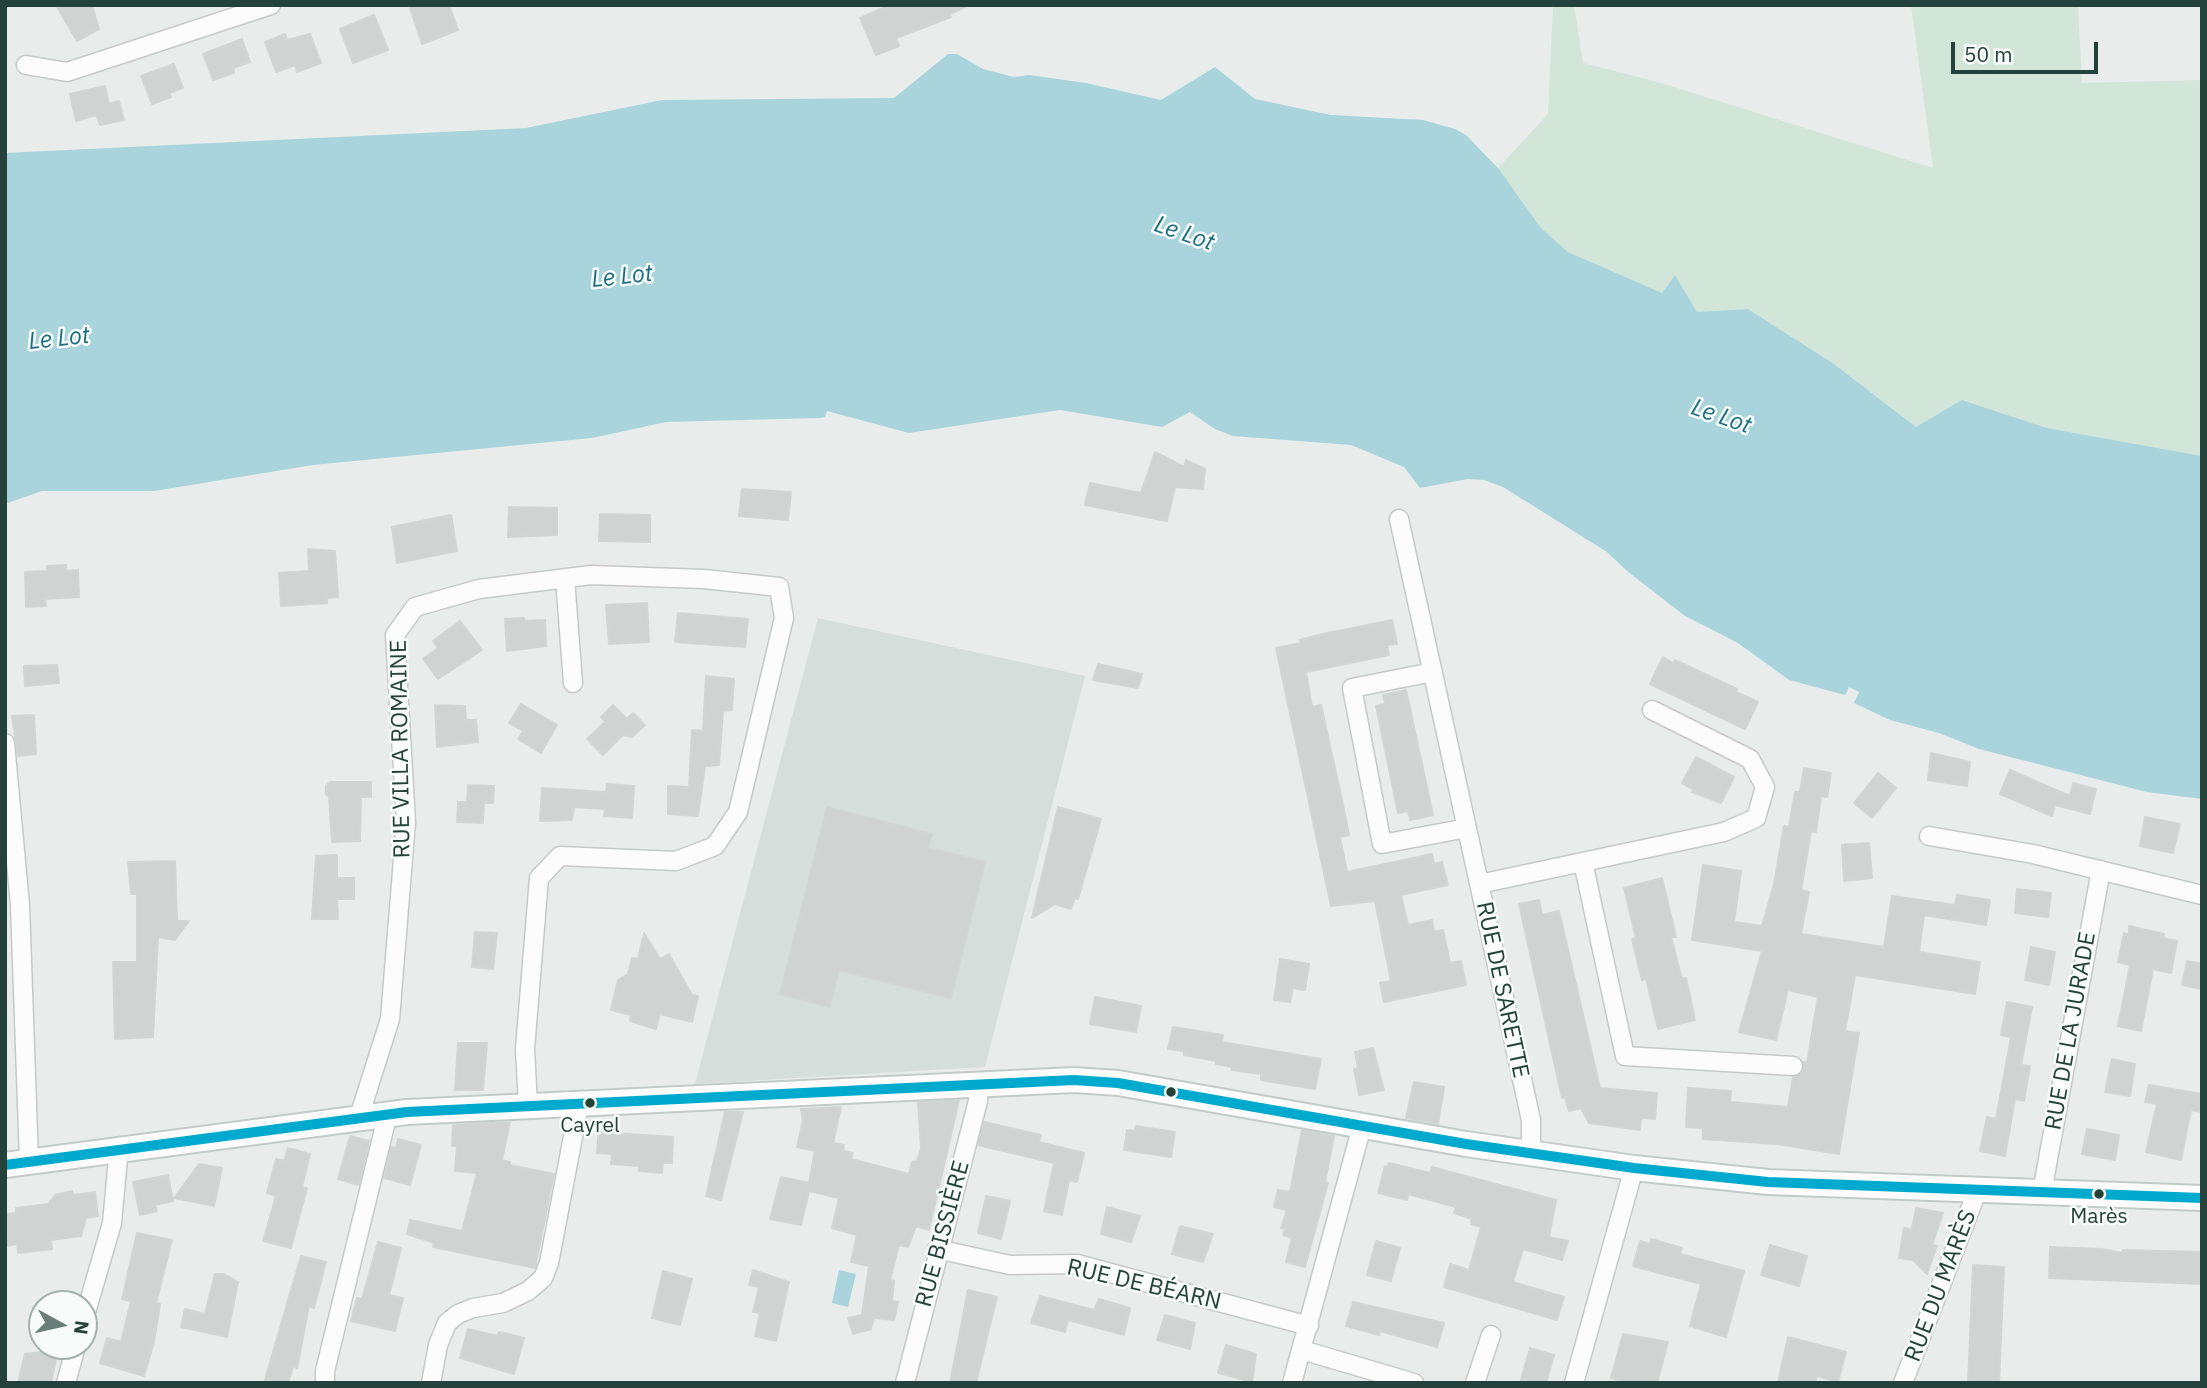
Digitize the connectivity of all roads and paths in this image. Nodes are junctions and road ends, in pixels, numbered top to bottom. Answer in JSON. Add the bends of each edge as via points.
{"nodes":[{"id":1,"x":271,"y":5,"type":"edge"},
{"id":2,"x":26,"y":65,"type":"dead end"},
{"id":3,"x":1399,"y":519,"type":"dead end"},
{"id":4,"x":565,"y":578,"type":"junction"},
{"id":5,"x":1433,"y":672,"type":"junction"},
{"id":6,"x":573,"y":683,"type":"dead end"},
{"id":7,"x":1652,"y":710,"type":"dead end"},
{"id":8,"x":5,"y":743,"type":"edge"},
{"id":9,"x":1467,"y":828,"type":"junction"},
{"id":10,"x":1929,"y":836,"type":"dead end"},
{"id":11,"x":1583,"y":862,"type":"junction"},
{"id":12,"x":2101,"y":870,"type":"junction"},
{"id":13,"x":1479,"y":884,"type":"junction"},
{"id":14,"x":12,"y":889,"type":"edge"},
{"id":15,"x":2202,"y":895,"type":"edge"},
{"id":16,"x":1794,"y":1066,"type":"dead end"},
{"id":17,"x":979,"y":1085,"type":"junction"},
{"id":18,"x":579,"y":1105,"type":"junction"},
{"id":19,"x":528,"y":1106,"type":"junction"},
{"id":20,"x":388,"y":1113,"type":"junction"},
{"id":21,"x":359,"y":1117,"type":"junction"},
{"id":22,"x":1362,"y":1126,"type":"junction"},
{"id":23,"x":119,"y":1148,"type":"junction"},
{"id":24,"x":1531,"y":1152,"type":"junction"},
{"id":25,"x":17,"y":1163,"type":"edge"},
{"id":26,"x":1634,"y":1168,"type":"junction"},
{"id":27,"x":1978,"y":1189,"type":"junction"},
{"id":28,"x":2042,"y":1192,"type":"junction"},
{"id":29,"x":2202,"y":1198,"type":"edge"},
{"id":30,"x":937,"y":1249,"type":"junction"},
{"id":31,"x":93,"y":1290,"type":"edge"},
{"id":32,"x":1309,"y":1326,"type":"junction"},
{"id":33,"x":1491,"y":1335,"type":"dead end"},
{"id":34,"x":1301,"y":1350,"type":"junction"},
{"id":35,"x":72,"y":1360,"type":"edge"},
{"id":36,"x":66,"y":1383,"type":"edge"},
{"id":37,"x":325,"y":1383,"type":"edge"},
{"id":38,"x":430,"y":1383,"type":"edge"},
{"id":39,"x":905,"y":1383,"type":"edge"},
{"id":40,"x":1292,"y":1383,"type":"edge"},
{"id":41,"x":1414,"y":1383,"type":"edge"},
{"id":42,"x":1475,"y":1383,"type":"edge"},
{"id":43,"x":1574,"y":1383,"type":"edge"},
{"id":44,"x":1903,"y":1383,"type":"edge"}],
"edges":[{"from":1,"to":2,"type":"street","via":[[67,72]]},
{"from":3,"to":5,"type":"street","name":"RUE DE SARETTE"},
{"from":4,"to":6,"type":"street"},
{"from":4,"to":19,"type":"street","name":"RUE VILLA ROMAINE","via":[[591,575],[779,587],[784,618],[738,812],[715,846],[676,861],[560,856],[539,878],[525,1049]]},
{"from":4,"to":21,"type":"street","name":"RUE VILLA ROMAINE","via":[[478,589],[415,607],[395,635],[406,822],[390,1019]]},
{"from":5,"to":9,"type":"street","name":"RUE DE SARETTE"},
{"from":5,"to":9,"type":"street","via":[[1352,688],[1382,844]]},
{"from":7,"to":11,"type":"street","via":[[1750,759],[1765,787],[1756,818],[1724,832]]},
{"from":8,"to":14,"type":"street"},
{"from":9,"to":13,"type":"street","name":"RUE DE SARETTE"},
{"from":10,"to":12,"type":"street"},
{"from":11,"to":13,"type":"street"},
{"from":11,"to":16,"type":"street","via":[[1625,1056]]},
{"from":12,"to":15,"type":"street"},
{"from":12,"to":28,"type":"street","name":"RUE DE LA JURADE"},
{"from":13,"to":24,"type":"street","name":"RUE DE SARETTE","via":[[1531,1120]]},
{"from":14,"to":25,"type":"street"},
{"from":17,"to":18,"type":"main road"},
{"from":17,"to":22,"type":"main road","via":[[1074,1080],[1118,1083]]},
{"from":17,"to":30,"type":"street","name":"RUE BISSIÈRE","via":[[972,1127]]},
{"from":18,"to":19,"type":"main road"},
{"from":18,"to":38,"type":"street","via":[[543,1278],[528,1291],[458,1314],[447,1324]]},
{"from":19,"to":20,"type":"main road"},
{"from":20,"to":21,"type":"main road"},
{"from":20,"to":37,"type":"street"},
{"from":21,"to":23,"type":"main road"},
{"from":22,"to":24,"type":"main road"},
{"from":22,"to":32,"type":"street"},
{"from":23,"to":25,"type":"main road"},
{"from":23,"to":31,"type":"street","via":[[112,1223]]},
{"from":24,"to":26,"type":"main road"},
{"from":26,"to":27,"type":"main road","via":[[1768,1182]]},
{"from":26,"to":43,"type":"street"},
{"from":27,"to":28,"type":"main road"},
{"from":27,"to":44,"type":"street","name":"RUE DU MARÈS"},
{"from":28,"to":29,"type":"main road"},
{"from":30,"to":32,"type":"street","name":"RUE DE BÉARN","via":[[1010,1265],[1077,1264]]},
{"from":30,"to":39,"type":"street","name":"RUE BISSIÈRE"},
{"from":32,"to":34,"type":"street"},
{"from":33,"to":42,"type":"street"},
{"from":34,"to":40,"type":"street"},
{"from":34,"to":41,"type":"street"},
{"from":35,"to":36,"type":"street"}]}
